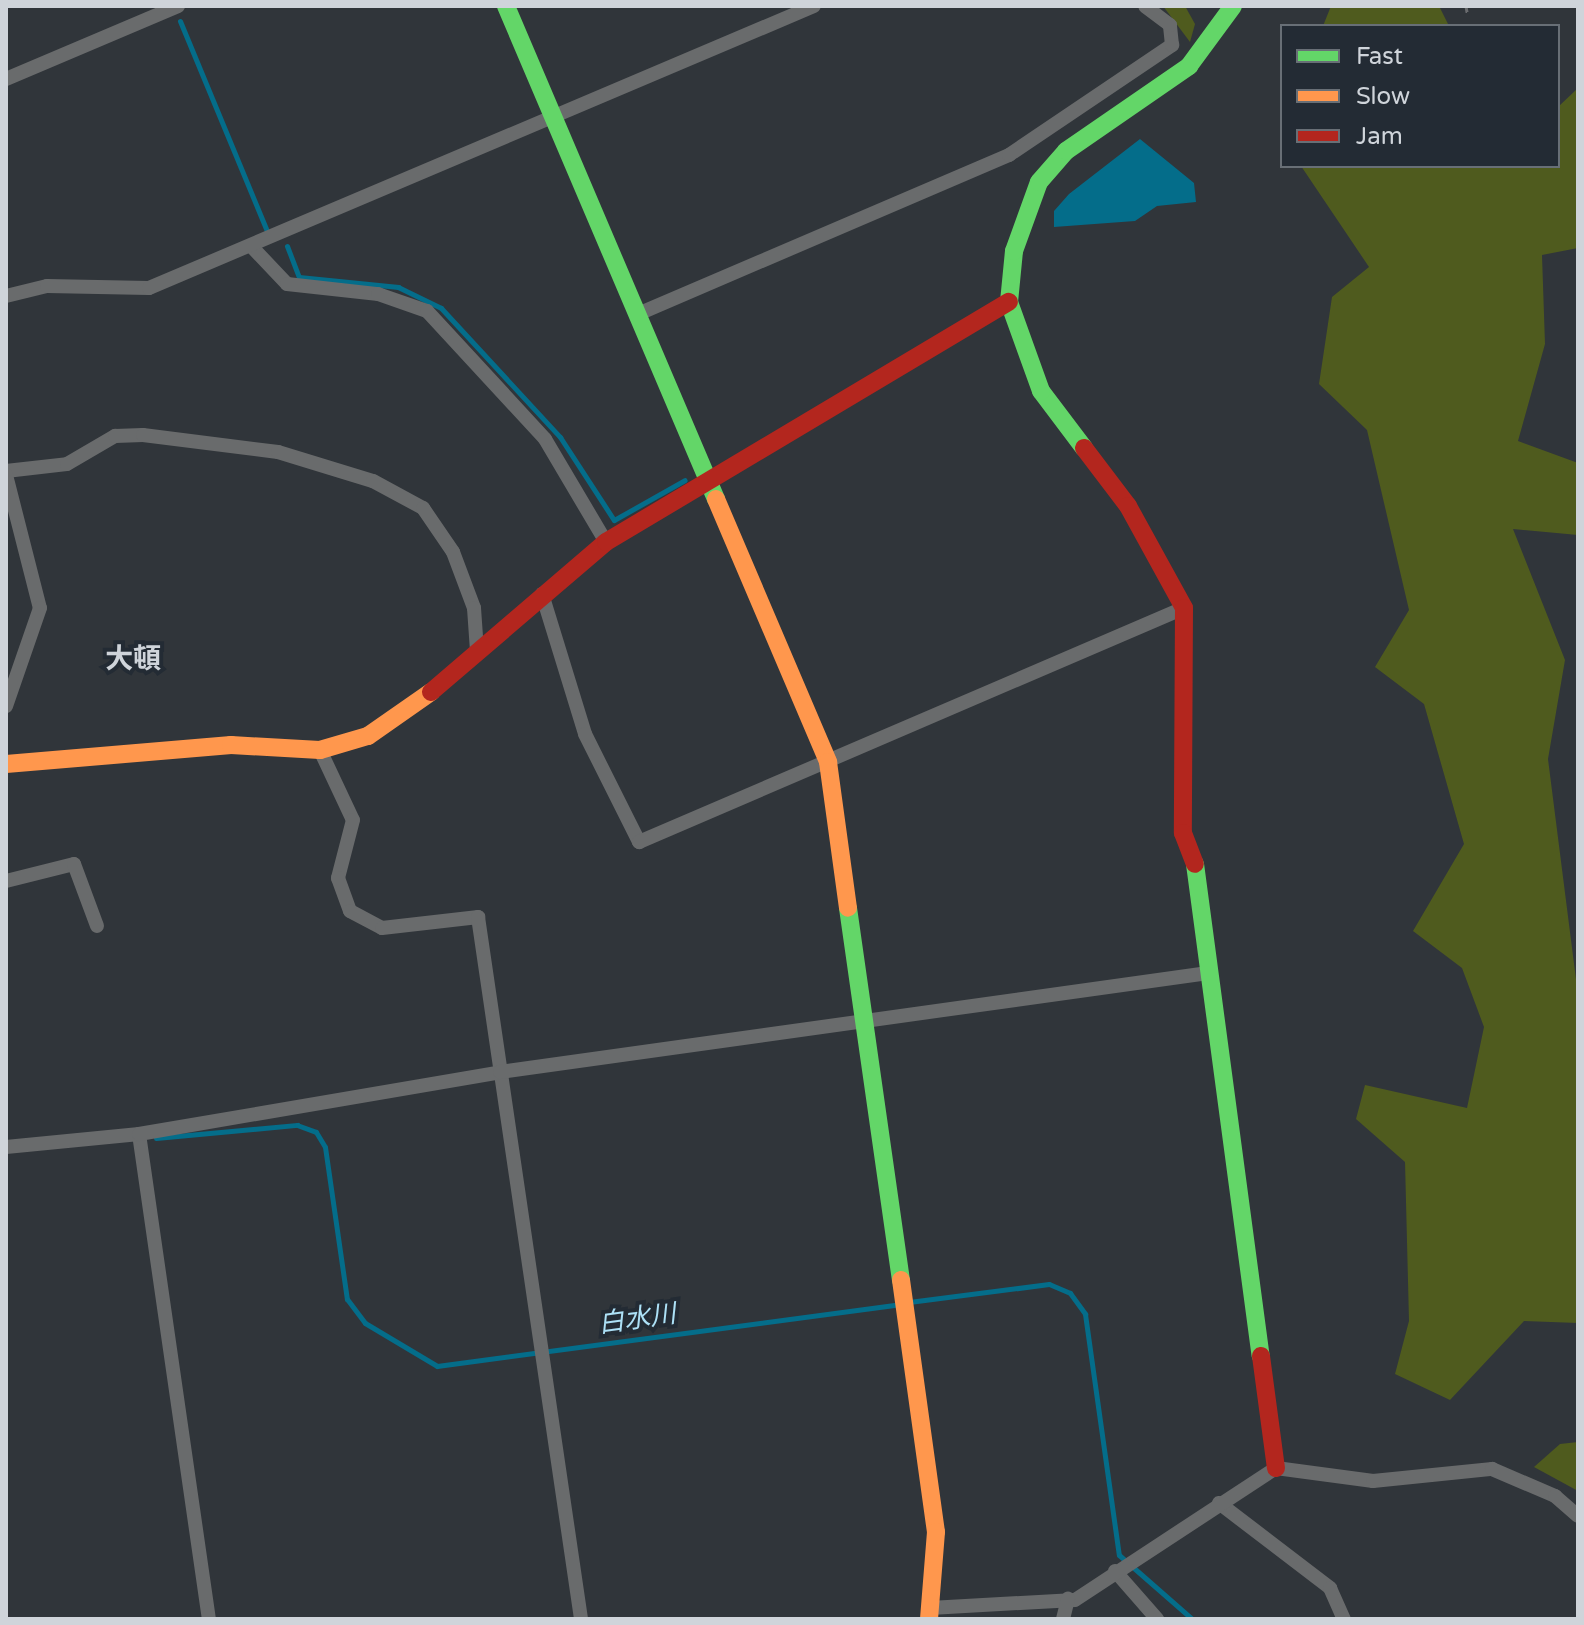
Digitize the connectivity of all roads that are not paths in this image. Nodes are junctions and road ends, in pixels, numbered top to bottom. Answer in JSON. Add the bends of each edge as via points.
{"nodes":[{"id":1,"x":178,"y":6,"type":"edge"},
{"id":2,"x":506,"y":6,"type":"edge"},
{"id":3,"x":814,"y":6,"type":"edge"},
{"id":4,"x":1145,"y":6,"type":"edge"},
{"id":5,"x":1233,"y":6,"type":"edge"},
{"id":6,"x":6,"y":79,"type":"edge"},
{"id":7,"x":554,"y":118,"type":"junction"},
{"id":8,"x":252,"y":247,"type":"junction"},
{"id":9,"x":6,"y":296,"type":"edge"},
{"id":10,"x":1009,"y":302,"type":"junction"},
{"id":11,"x":638,"y":314,"type":"junction"},
{"id":12,"x":6,"y":473,"type":"edge"},
{"id":13,"x":710,"y":481,"type":"junction"},
{"id":14,"x":606,"y":542,"type":"junction"},
{"id":15,"x":542,"y":594,"type":"junction"},
{"id":16,"x":1184,"y":608,"type":"junction"},
{"id":17,"x":477,"y":647,"type":"junction"},
{"id":18,"x":6,"y":706,"type":"edge"},
{"id":19,"x":320,"y":750,"type":"junction"},
{"id":20,"x":828,"y":762,"type":"junction"},
{"id":21,"x":6,"y":764,"type":"edge"},
{"id":22,"x":6,"y":881,"type":"edge"},
{"id":23,"x":97,"y":926,"type":"dead end"},
{"id":24,"x":1208,"y":973,"type":"junction"},
{"id":25,"x":866,"y":1020,"type":"junction"},
{"id":26,"x":500,"y":1072,"type":"junction"},
{"id":27,"x":139,"y":1134,"type":"junction"},
{"id":28,"x":6,"y":1147,"type":"edge"},
{"id":29,"x":1276,"y":1468,"type":"junction"},
{"id":30,"x":1219,"y":1503,"type":"junction"},
{"id":31,"x":1578,"y":1516,"type":"edge"},
{"id":32,"x":1115,"y":1571,"type":"junction"},
{"id":33,"x":1068,"y":1599,"type":"junction"},
{"id":34,"x":930,"y":1614,"type":"edge"},
{"id":35,"x":209,"y":1619,"type":"edge"},
{"id":36,"x":581,"y":1619,"type":"edge"},
{"id":37,"x":1063,"y":1619,"type":"edge"},
{"id":38,"x":1157,"y":1619,"type":"edge"},
{"id":39,"x":1344,"y":1619,"type":"edge"}],
"edges":[{"from":1,"to":6,"type":"street"},
{"from":2,"to":7,"type":"street"},
{"from":3,"to":7,"type":"street"},
{"from":4,"to":11,"type":"street","via":[[1170,25],[1172,45],[1159,60],[1009,155]]},
{"from":5,"to":10,"type":"street","via":[[1189,66],[1066,151],[1039,182],[1014,251]]},
{"from":7,"to":8,"type":"street"},
{"from":7,"to":11,"type":"street"},
{"from":8,"to":9,"type":"street","via":[[149,288],[47,286]]},
{"from":8,"to":14,"type":"street","via":[[287,284],[378,294],[427,311],[545,439]]},
{"from":10,"to":13,"type":"street"},
{"from":10,"to":16,"type":"street","via":[[1041,391],[1128,506]]},
{"from":11,"to":13,"type":"street"},
{"from":12,"to":17,"type":"street","via":[[67,464],[115,436],[143,435],[278,452],[373,481],[402,492],[438,528],[465,579]]},
{"from":12,"to":18,"type":"street","via":[[40,608]]},
{"from":13,"to":14,"type":"street"},
{"from":13,"to":20,"type":"street"},
{"from":14,"to":15,"type":"street"},
{"from":15,"to":17,"type":"street"},
{"from":15,"to":20,"type":"street","via":[[585,734],[639,842]]},
{"from":16,"to":20,"type":"street"},
{"from":16,"to":24,"type":"street","via":[[1183,833],[1193,847]]},
{"from":17,"to":19,"type":"street","via":[[391,724]]},
{"from":19,"to":21,"type":"street","via":[[231,745]]},
{"from":19,"to":26,"type":"street","via":[[353,820],[338,878],[350,911],[382,928],[478,917]]},
{"from":20,"to":25,"type":"street"},
{"from":22,"to":23,"type":"street","via":[[74,864]]},
{"from":24,"to":25,"type":"street"},
{"from":24,"to":29,"type":"street"},
{"from":25,"to":26,"type":"street"},
{"from":25,"to":34,"type":"street","via":[[936,1532]]},
{"from":26,"to":27,"type":"street"},
{"from":26,"to":36,"type":"street"},
{"from":27,"to":28,"type":"street"},
{"from":27,"to":35,"type":"street"},
{"from":29,"to":30,"type":"street"},
{"from":29,"to":31,"type":"street","via":[[1373,1481],[1492,1469],[1555,1496]]},
{"from":30,"to":32,"type":"street"},
{"from":30,"to":39,"type":"street","via":[[1330,1588]]},
{"from":32,"to":33,"type":"street"},
{"from":32,"to":38,"type":"street"},
{"from":33,"to":34,"type":"street"},
{"from":33,"to":37,"type":"street"}]}
